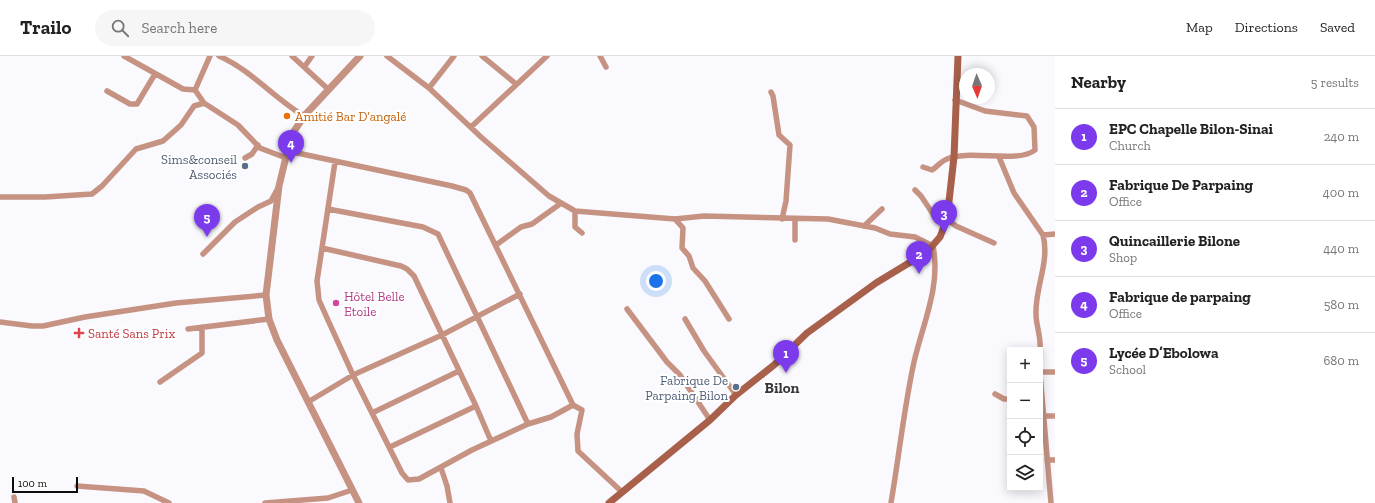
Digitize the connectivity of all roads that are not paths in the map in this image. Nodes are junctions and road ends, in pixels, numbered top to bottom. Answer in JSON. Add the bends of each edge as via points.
{"nodes":[{"id":1,"x":124,"y":56,"type":"edge"},
{"id":2,"x":210,"y":56,"type":"edge"},
{"id":3,"x":219,"y":56,"type":"edge"},
{"id":4,"x":292,"y":56,"type":"edge"},
{"id":5,"x":312,"y":56,"type":"edge"},
{"id":6,"x":360,"y":56,"type":"edge"},
{"id":7,"x":387,"y":56,"type":"edge"},
{"id":8,"x":454,"y":56,"type":"edge"},
{"id":9,"x":482,"y":56,"type":"edge"},
{"id":10,"x":548,"y":56,"type":"edge"},
{"id":11,"x":600,"y":56,"type":"edge"},
{"id":12,"x":958,"y":56,"type":"edge"},
{"id":13,"x":305,"y":66,"type":"junction"},
{"id":14,"x":606,"y":67,"type":"dead end"},
{"id":15,"x":155,"y":74,"type":"junction"},
{"id":16,"x":516,"y":84,"type":"junction"},
{"id":17,"x":428,"y":88,"type":"junction"},
{"id":18,"x":195,"y":90,"type":"junction"},
{"id":19,"x":329,"y":90,"type":"junction"},
{"id":20,"x":107,"y":91,"type":"dead end"},
{"id":21,"x":771,"y":92,"type":"dead end"},
{"id":22,"x":955,"y":100,"type":"junction"},
{"id":23,"x":204,"y":103,"type":"junction"},
{"id":24,"x":304,"y":116,"type":"junction"},
{"id":25,"x":470,"y":127,"type":"junction"},
{"id":26,"x":258,"y":145,"type":"junction"},
{"id":27,"x":287,"y":154,"type":"junction"},
{"id":28,"x":954,"y":157,"type":"junction"},
{"id":29,"x":999,"y":157,"type":"junction"},
{"id":30,"x":245,"y":158,"type":"dead end"},
{"id":31,"x":335,"y":162,"type":"junction"},
{"id":32,"x":923,"y":167,"type":"dead end"},
{"id":33,"x":279,"y":186,"type":"junction"},
{"id":34,"x":915,"y":190,"type":"dead end"},
{"id":35,"x":0,"y":197,"type":"edge"},
{"id":36,"x":560,"y":204,"type":"junction"},
{"id":37,"x":328,"y":209,"type":"junction"},
{"id":38,"x":882,"y":209,"type":"dead end"},
{"id":39,"x":575,"y":211,"type":"junction"},
{"id":40,"x":795,"y":218,"type":"junction"},
{"id":41,"x":675,"y":219,"type":"junction"},
{"id":42,"x":782,"y":219,"type":"junction"},
{"id":43,"x":946,"y":221,"type":"junction"},
{"id":44,"x":864,"y":226,"type":"junction"},
{"id":45,"x":582,"y":233,"type":"dead end"},
{"id":46,"x":1055,"y":234,"type":"edge"},
{"id":47,"x":1043,"y":235,"type":"junction"},
{"id":48,"x":795,"y":240,"type":"dead end"},
{"id":49,"x":994,"y":243,"type":"dead end"},
{"id":50,"x":496,"y":246,"type":"junction"},
{"id":51,"x":933,"y":246,"type":"junction"},
{"id":52,"x":322,"y":248,"type":"junction"},
{"id":53,"x":203,"y":254,"type":"dead end"},
{"id":54,"x":520,"y":294,"type":"junction"},
{"id":55,"x":266,"y":295,"type":"junction"},
{"id":56,"x":627,"y":309,"type":"dead end"},
{"id":57,"x":477,"y":318,"type":"junction"},
{"id":58,"x":269,"y":319,"type":"junction"},
{"id":59,"x":685,"y":319,"type":"dead end"},
{"id":60,"x":729,"y":319,"type":"dead end"},
{"id":61,"x":0,"y":322,"type":"edge"},
{"id":62,"x":202,"y":327,"type":"junction"},
{"id":63,"x":188,"y":329,"type":"dead end"},
{"id":64,"x":442,"y":335,"type":"junction"},
{"id":65,"x":1040,"y":347,"type":"edge"},
{"id":66,"x":459,"y":371,"type":"junction"},
{"id":67,"x":1043,"y":372,"type":"edge"},
{"id":68,"x":1055,"y":372,"type":"edge"},
{"id":69,"x":353,"y":375,"type":"junction"},
{"id":70,"x":160,"y":382,"type":"dead end"},
{"id":71,"x":995,"y":394,"type":"dead end"},
{"id":72,"x":736,"y":395,"type":"junction"},
{"id":73,"x":1007,"y":399,"type":"edge"},
{"id":74,"x":308,"y":402,"type":"junction"},
{"id":75,"x":573,"y":405,"type":"junction"},
{"id":76,"x":476,"y":406,"type":"junction"},
{"id":77,"x":372,"y":413,"type":"junction"},
{"id":78,"x":1043,"y":416,"type":"joint"},
{"id":79,"x":1055,"y":416,"type":"edge"},
{"id":80,"x":710,"y":420,"type":"junction"},
{"id":81,"x":528,"y":424,"type":"junction"},
{"id":82,"x":491,"y":441,"type":"junction"},
{"id":83,"x":390,"y":447,"type":"junction"},
{"id":84,"x":1047,"y":460,"type":"junction"},
{"id":85,"x":1055,"y":460,"type":"edge"},
{"id":86,"x":441,"y":468,"type":"junction"},
{"id":87,"x":77,"y":486,"type":"dead end"},
{"id":88,"x":352,"y":490,"type":"junction"},
{"id":89,"x":622,"y":492,"type":"junction"},
{"id":90,"x":169,"y":503,"type":"edge"},
{"id":91,"x":265,"y":503,"type":"edge"},
{"id":92,"x":359,"y":503,"type":"edge"},
{"id":93,"x":450,"y":503,"type":"edge"},
{"id":94,"x":609,"y":503,"type":"edge"},
{"id":95,"x":891,"y":503,"type":"edge"},
{"id":96,"x":1051,"y":503,"type":"edge"}],
"edges":[{"from":1,"to":15,"type":"street"},
{"from":2,"to":18,"type":"street"},
{"from":3,"to":24,"type":"street","via":[[231,61]]},
{"from":4,"to":13,"type":"street"},
{"from":5,"to":13,"type":"street"},
{"from":6,"to":19,"type":"street"},
{"from":7,"to":17,"type":"street"},
{"from":8,"to":17,"type":"street"},
{"from":9,"to":16,"type":"street"},
{"from":10,"to":16,"type":"street"},
{"from":11,"to":14,"type":"street"},
{"from":12,"to":22,"type":"main road"},
{"from":13,"to":19,"type":"street"},
{"from":15,"to":18,"type":"street","via":[[183,89]]},
{"from":15,"to":20,"type":"street","via":[[137,104],[130,104]]},
{"from":16,"to":25,"type":"street"},
{"from":17,"to":25,"type":"street"},
{"from":18,"to":23,"type":"street"},
{"from":19,"to":24,"type":"street"},
{"from":21,"to":42,"type":"street","via":[[779,135],[790,145],[786,201]]},
{"from":22,"to":28,"type":"main road"},
{"from":22,"to":29,"type":"street","via":[[985,111],[1027,116],[1034,126],[1035,150],[1031,154]]},
{"from":23,"to":26,"type":"street","via":[[238,125]]},
{"from":23,"to":35,"type":"street","via":[[194,106],[181,125],[163,140],[136,149],[92,194]]},
{"from":24,"to":27,"type":"street","via":[[291,136]]},
{"from":25,"to":36,"type":"street"},
{"from":26,"to":27,"type":"street","via":[[260,148]]},
{"from":26,"to":30,"type":"street","via":[[252,154]]},
{"from":27,"to":31,"type":"street"},
{"from":27,"to":33,"type":"street"},
{"from":28,"to":29,"type":"street"},
{"from":28,"to":32,"type":"street","via":[[946,159],[932,170]]},
{"from":28,"to":43,"type":"main road"},
{"from":29,"to":47,"type":"street","via":[[1014,192]]},
{"from":31,"to":37,"type":"street"},
{"from":31,"to":50,"type":"street","via":[[466,190],[472,196]]},
{"from":33,"to":53,"type":"street","via":[[270,201],[236,222]]},
{"from":33,"to":55,"type":"street"},
{"from":34,"to":43,"type":"street","via":[[935,217]]},
{"from":36,"to":39,"type":"street"},
{"from":36,"to":50,"type":"street","via":[[532,224],[521,227]]},
{"from":37,"to":52,"type":"street"},
{"from":37,"to":57,"type":"street","via":[[424,227],[438,234]]},
{"from":38,"to":44,"type":"street"},
{"from":39,"to":41,"type":"street"},
{"from":39,"to":45,"type":"street","via":[[575,227]]},
{"from":40,"to":42,"type":"street"},
{"from":40,"to":44,"type":"street","via":[[828,219]]},
{"from":40,"to":48,"type":"street"},
{"from":41,"to":42,"type":"street","via":[[704,216]]},
{"from":41,"to":60,"type":"street","via":[[683,228],[682,248]]},
{"from":43,"to":49,"type":"street"},
{"from":43,"to":51,"type":"main road","via":[[940,237]]},
{"from":44,"to":51,"type":"street","via":[[890,234],[915,237]]},
{"from":46,"to":47,"type":"street"},
{"from":47,"to":65,"type":"street","via":[[1045,256],[1036,314]]},
{"from":50,"to":54,"type":"street"},
{"from":51,"to":72,"type":"main road","via":[[807,333],[774,365]]},
{"from":51,"to":95,"type":"street","via":[[936,260],[933,295],[914,362]]},
{"from":52,"to":64,"type":"street","via":[[408,269],[414,276]]},
{"from":52,"to":69,"type":"street","via":[[317,282],[319,300]]},
{"from":54,"to":57,"type":"street"},
{"from":54,"to":75,"type":"street"},
{"from":55,"to":58,"type":"street"},
{"from":55,"to":61,"type":"street","via":[[176,303],[43,326]]},
{"from":56,"to":80,"type":"street","via":[[680,375]]},
{"from":57,"to":64,"type":"street"},
{"from":57,"to":81,"type":"street"},
{"from":58,"to":62,"type":"street"},
{"from":58,"to":74,"type":"street"},
{"from":59,"to":72,"type":"street","via":[[704,351]]},
{"from":62,"to":63,"type":"street"},
{"from":62,"to":70,"type":"street","via":[[202,353]]},
{"from":64,"to":66,"type":"street"},
{"from":64,"to":69,"type":"street"},
{"from":66,"to":76,"type":"street"},
{"from":66,"to":77,"type":"street"},
{"from":67,"to":68,"type":"street"},
{"from":69,"to":74,"type":"street"},
{"from":69,"to":77,"type":"street"},
{"from":71,"to":73,"type":"street"},
{"from":72,"to":80,"type":"main road"},
{"from":74,"to":88,"type":"street"},
{"from":75,"to":81,"type":"street","via":[[551,417]]},
{"from":75,"to":89,"type":"street","via":[[582,410],[577,434],[578,452]]},
{"from":76,"to":82,"type":"street"},
{"from":76,"to":83,"type":"street"},
{"from":77,"to":83,"type":"street"},
{"from":78,"to":79,"type":"street"},
{"from":78,"to":84,"type":"street"},
{"from":80,"to":89,"type":"main road"},
{"from":81,"to":82,"type":"street"},
{"from":82,"to":86,"type":"street"},
{"from":83,"to":86,"type":"street","via":[[408,480],[419,479]]},
{"from":84,"to":85,"type":"street"},
{"from":84,"to":96,"type":"street"},
{"from":86,"to":93,"type":"street"},
{"from":87,"to":90,"type":"street","via":[[144,491]]},
{"from":88,"to":91,"type":"street","via":[[328,498]]},
{"from":88,"to":92,"type":"street"},
{"from":89,"to":94,"type":"main road"}]}
